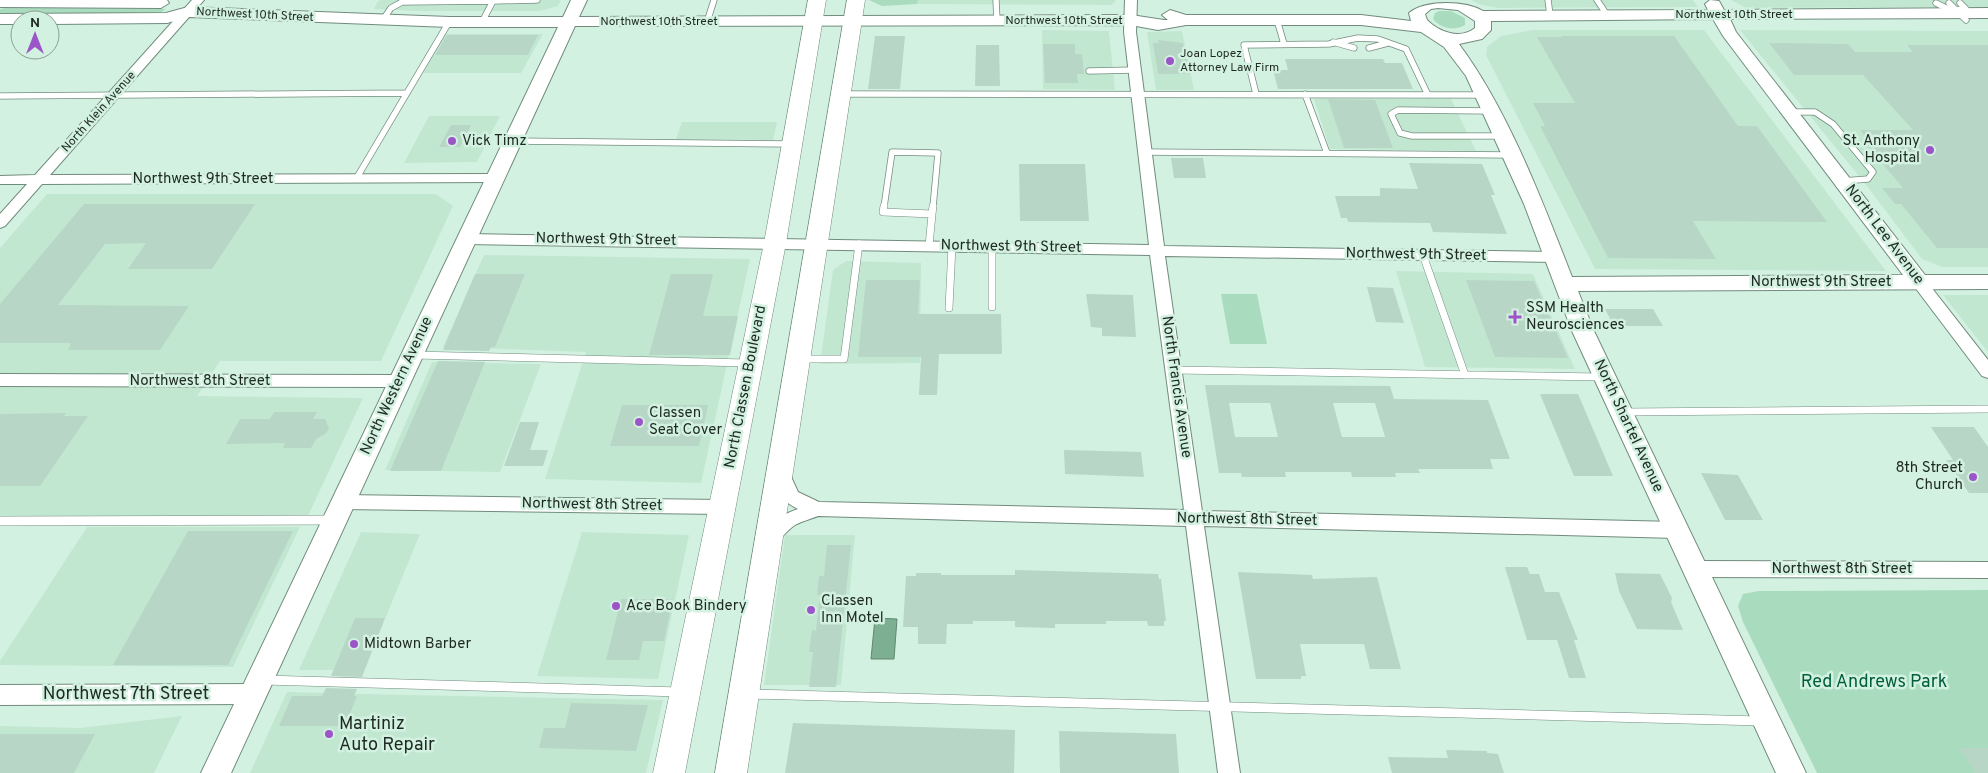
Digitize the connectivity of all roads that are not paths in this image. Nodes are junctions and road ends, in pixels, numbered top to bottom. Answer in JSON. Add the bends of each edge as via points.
{"nodes":[{"id":1,"x":537,"y":0,"type":"edge"},
{"id":2,"x":579,"y":0,"type":"edge"},
{"id":3,"x":714,"y":0,"type":"edge"},
{"id":4,"x":817,"y":0,"type":"edge"},
{"id":5,"x":856,"y":0,"type":"edge"},
{"id":6,"x":996,"y":0,"type":"edge"},
{"id":7,"x":1131,"y":0,"type":"edge"},
{"id":8,"x":1597,"y":0,"type":"edge"},
{"id":9,"x":494,"y":1,"type":"edge"},
{"id":10,"x":0,"y":2,"type":"edge"},
{"id":11,"x":1458,"y":3,"type":"edge"},
{"id":12,"x":1936,"y":3,"type":"dead end"},
{"id":13,"x":1423,"y":5,"type":"edge"},
{"id":14,"x":193,"y":6,"type":"edge"},
{"id":15,"x":1549,"y":8,"type":"edge"},
{"id":16,"x":1958,"y":10,"type":"junction"},
{"id":17,"x":1718,"y":13,"type":"edge"},
{"id":18,"x":1988,"y":13,"type":"edge"},
{"id":19,"x":1607,"y":15,"type":"junction"},
{"id":20,"x":0,"y":19,"type":"edge"},
{"id":21,"x":852,"y":20,"type":"junction"},
{"id":22,"x":1131,"y":20,"type":"junction"},
{"id":23,"x":1277,"y":20,"type":"junction"},
{"id":24,"x":1361,"y":20,"type":"junction"},
{"id":25,"x":1988,"y":20,"type":"edge"},
{"id":26,"x":382,"y":21,"type":"junction"},
{"id":27,"x":813,"y":21,"type":"junction"},
{"id":28,"x":997,"y":21,"type":"junction"},
{"id":29,"x":450,"y":22,"type":"junction"},
{"id":30,"x":482,"y":22,"type":"junction"},
{"id":31,"x":569,"y":22,"type":"junction"},
{"id":32,"x":707,"y":22,"type":"junction"},
{"id":33,"x":1479,"y":26,"type":"junction"},
{"id":34,"x":1432,"y":32,"type":"junction"},
{"id":35,"x":1333,"y":42,"type":"junction"},
{"id":36,"x":1388,"y":43,"type":"junction"},
{"id":37,"x":1284,"y":44,"type":"junction"},
{"id":38,"x":1354,"y":48,"type":"dead end"},
{"id":39,"x":1369,"y":48,"type":"dead end"},
{"id":40,"x":1134,"y":70,"type":"junction"},
{"id":41,"x":1089,"y":71,"type":"dead end"},
{"id":42,"x":1474,"y":76,"type":"junction"},
{"id":43,"x":407,"y":93,"type":"junction"},
{"id":44,"x":841,"y":94,"type":"junction"},
{"id":45,"x":1137,"y":94,"type":"junction"},
{"id":46,"x":1256,"y":94,"type":"junction"},
{"id":47,"x":1304,"y":94,"type":"junction"},
{"id":48,"x":1428,"y":95,"type":"junction"},
{"id":49,"x":0,"y":96,"type":"edge"},
{"id":50,"x":113,"y":96,"type":"junction"},
{"id":51,"x":1486,"y":103,"type":"junction"},
{"id":52,"x":1790,"y":112,"type":"junction"},
{"id":53,"x":1501,"y":136,"type":"junction"},
{"id":54,"x":513,"y":141,"type":"junction"},
{"id":55,"x":790,"y":144,"type":"junction"},
{"id":56,"x":1144,"y":152,"type":"junction"},
{"id":57,"x":1327,"y":153,"type":"junction"},
{"id":58,"x":1510,"y":155,"type":"junction"},
{"id":59,"x":496,"y":178,"type":"junction"},
{"id":60,"x":356,"y":179,"type":"junction"},
{"id":61,"x":0,"y":180,"type":"edge"},
{"id":62,"x":38,"y":180,"type":"junction"},
{"id":63,"x":1843,"y":181,"type":"junction"},
{"id":64,"x":933,"y":214,"type":"junction"},
{"id":65,"x":0,"y":223,"type":"edge"},
{"id":66,"x":466,"y":239,"type":"junction"},
{"id":67,"x":775,"y":243,"type":"junction"},
{"id":68,"x":816,"y":244,"type":"junction"},
{"id":69,"x":859,"y":244,"type":"junction"},
{"id":70,"x":929,"y":246,"type":"junction"},
{"id":71,"x":952,"y":246,"type":"junction"},
{"id":72,"x":992,"y":247,"type":"junction"},
{"id":73,"x":1157,"y":250,"type":"junction"},
{"id":74,"x":1423,"y":255,"type":"junction"},
{"id":75,"x":1555,"y":257,"type":"junction"},
{"id":76,"x":1919,"y":282,"type":"junction"},
{"id":77,"x":1988,"y":282,"type":"edge"},
{"id":78,"x":1564,"y":284,"type":"junction"},
{"id":79,"x":992,"y":307,"type":"dead end"},
{"id":80,"x":949,"y":308,"type":"dead end"},
{"id":81,"x":412,"y":355,"type":"junction"},
{"id":82,"x":798,"y":359,"type":"junction"},
{"id":83,"x":750,"y":363,"type":"junction"},
{"id":84,"x":1174,"y":370,"type":"junction"},
{"id":85,"x":1988,"y":372,"type":"edge"},
{"id":86,"x":1465,"y":375,"type":"junction"},
{"id":87,"x":1605,"y":377,"type":"junction"},
{"id":88,"x":0,"y":380,"type":"edge"},
{"id":89,"x":399,"y":381,"type":"junction"},
{"id":90,"x":1988,"y":409,"type":"edge"},
{"id":91,"x":1622,"y":412,"type":"junction"},
{"id":92,"x":780,"y":469,"type":"junction"},
{"id":93,"x":722,"y":507,"type":"junction"},
{"id":94,"x":817,"y":509,"type":"junction"},
{"id":95,"x":338,"y":511,"type":"junction"},
{"id":96,"x":1195,"y":518,"type":"junction"},
{"id":97,"x":0,"y":521,"type":"edge"},
{"id":98,"x":1677,"y":530,"type":"junction"},
{"id":99,"x":769,"y":537,"type":"junction"},
{"id":100,"x":1696,"y":569,"type":"junction"},
{"id":101,"x":1988,"y":570,"type":"edge"},
{"id":102,"x":256,"y":687,"type":"junction"},
{"id":103,"x":686,"y":692,"type":"junction"},
{"id":104,"x":0,"y":694,"type":"edge"},
{"id":105,"x":745,"y":694,"type":"junction"},
{"id":106,"x":1221,"y":708,"type":"junction"},
{"id":107,"x":1766,"y":721,"type":"junction"},
{"id":108,"x":216,"y":773,"type":"edge"},
{"id":109,"x":669,"y":773,"type":"edge"},
{"id":110,"x":731,"y":773,"type":"edge"},
{"id":111,"x":1230,"y":773,"type":"edge"},
{"id":112,"x":1791,"y":773,"type":"edge"}],
"edges":[{"from":1,"to":9,"type":"lane"},
{"from":2,"to":31,"type":"street","name":"North Western Avenue"},
{"from":3,"to":32,"type":"lane"},
{"from":4,"to":27,"type":"main road","name":"North Classen Boulevard"},
{"from":5,"to":21,"type":"main road"},
{"from":6,"to":28,"type":"lane"},
{"from":7,"to":22,"type":"street","name":"North Francis Avenue"},
{"from":8,"to":19,"type":"lane"},
{"from":9,"to":26,"type":"lane","via":[[402,2],[392,8]]},
{"from":9,"to":30,"type":"lane"},
{"from":10,"to":14,"type":"street","name":"Northwest 10th Street"},
{"from":11,"to":13,"type":"street","name":"Northwest 10th Street"},
{"from":11,"to":33,"type":"street"},
{"from":12,"to":16,"type":"lane","via":[[1942,9]]},
{"from":13,"to":24,"type":"street","name":"Northwest 10th Street","via":[[1398,15]]},
{"from":13,"to":34,"type":"street","via":[[1417,18]]},
{"from":14,"to":20,"type":"street","name":"Northwest 10th Street","via":[[167,18]]},
{"from":14,"to":26,"type":"street","name":"Northwest 10th Street"},
{"from":14,"to":50,"type":"street","name":"North Klein Avenue"},
{"from":15,"to":19,"type":"street","name":"Northwest 10th Street"},
{"from":15,"to":33,"type":"street","name":"Northwest 10th Street"},
{"from":16,"to":17,"type":"street","name":"Northwest 10th Street"},
{"from":16,"to":18,"type":"street","name":"Northwest 10th Street"},
{"from":16,"to":25,"type":"street","name":"Northwest 10th Street"},
{"from":17,"to":19,"type":"street","name":"Northwest 10th Street"},
{"from":17,"to":33,"type":"street","name":"Northwest 10th Street","via":[[1560,27]]},
{"from":17,"to":52,"type":"street","name":"North Lee Avenue"},
{"from":21,"to":27,"type":"street","name":"Northwest 10th Street"},
{"from":21,"to":28,"type":"street","name":"Northwest 10th Street"},
{"from":21,"to":44,"type":"main road"},
{"from":22,"to":23,"type":"street","name":"Northwest 10th Street","via":[[1154,26],[1172,26],[1184,20]]},
{"from":22,"to":28,"type":"street","name":"Northwest 10th Street"},
{"from":22,"to":40,"type":"street","name":"North Francis Avenue"},
{"from":23,"to":24,"type":"street","name":"Northwest 10th Street"},
{"from":23,"to":37,"type":"lane"},
{"from":24,"to":34,"type":"street","name":"Northwest 10th Street"},
{"from":26,"to":29,"type":"street","name":"Northwest 10th Street"},
{"from":27,"to":32,"type":"street","name":"Northwest 10th Street"},
{"from":27,"to":55,"type":"main road","name":"North Classen Boulevard"},
{"from":29,"to":30,"type":"street","name":"Northwest 10th Street"},
{"from":29,"to":43,"type":"lane"},
{"from":30,"to":31,"type":"street","name":"Northwest 10th Street"},
{"from":31,"to":32,"type":"street","name":"Northwest 10th Street"},
{"from":31,"to":54,"type":"street","name":"North Western Avenue"},
{"from":33,"to":34,"type":"street","name":"Northwest 10th Street","via":[[1455,39]]},
{"from":33,"to":42,"type":"street","name":"North Shartel Avenue","via":[[1470,49]]},
{"from":34,"to":42,"type":"street","name":"North Shartel Avenue","via":[[1455,50]]},
{"from":35,"to":36,"type":"lane","via":[[1341,38],[1371,38]]},
{"from":35,"to":37,"type":"lane"},
{"from":35,"to":38,"type":"lane"},
{"from":36,"to":39,"type":"lane"},
{"from":36,"to":48,"type":"lane","via":[[1400,46],[1410,54]]},
{"from":37,"to":46,"type":"lane","via":[[1244,45]]},
{"from":40,"to":41,"type":"lane"},
{"from":40,"to":45,"type":"street","name":"North Francis Avenue"},
{"from":42,"to":51,"type":"street","name":"North Shartel Avenue"},
{"from":43,"to":50,"type":"lane"},
{"from":43,"to":60,"type":"lane"},
{"from":44,"to":45,"type":"lane"},
{"from":44,"to":68,"type":"main road"},
{"from":45,"to":46,"type":"lane"},
{"from":45,"to":56,"type":"street","name":"North Francis Avenue"},
{"from":46,"to":47,"type":"lane"},
{"from":47,"to":48,"type":"lane"},
{"from":47,"to":57,"type":"lane"},
{"from":48,"to":51,"type":"lane"},
{"from":49,"to":50,"type":"lane"},
{"from":50,"to":62,"type":"street","name":"North Klein Avenue"},
{"from":51,"to":53,"type":"street","name":"North Shartel Avenue"},
{"from":51,"to":53,"type":"lane","via":[[1398,110],[1391,114],[1400,133],[1412,136]]},
{"from":52,"to":63,"type":"street","name":"North Lee Avenue"},
{"from":52,"to":63,"type":"lane","via":[[1815,112],[1833,124],[1873,172],[1868,179]]},
{"from":53,"to":58,"type":"street","name":"North Shartel Avenue"},
{"from":54,"to":55,"type":"lane"},
{"from":54,"to":59,"type":"street","name":"North Western Avenue"},
{"from":55,"to":67,"type":"main road","name":"North Classen Boulevard"},
{"from":56,"to":57,"type":"lane"},
{"from":56,"to":73,"type":"street","name":"North Francis Avenue"},
{"from":57,"to":58,"type":"lane"},
{"from":58,"to":75,"type":"street","name":"North Shartel Avenue"},
{"from":59,"to":60,"type":"street","name":"Northwest 9th Street"},
{"from":59,"to":66,"type":"street","name":"North Western Avenue"},
{"from":60,"to":62,"type":"street","name":"Northwest 9th Street"},
{"from":61,"to":62,"type":"street","name":"Northwest 9th Street"},
{"from":62,"to":65,"type":"street","name":"North Klein Avenue"},
{"from":63,"to":76,"type":"street","name":"North Lee Avenue"},
{"from":64,"to":64,"type":"lane","via":[[938,153],[892,152],[883,212]]},
{"from":64,"to":70,"type":"lane"},
{"from":66,"to":67,"type":"street","name":"Northwest 9th Street"},
{"from":66,"to":81,"type":"street","name":"North Western Avenue"},
{"from":67,"to":68,"type":"street","name":"Northwest 9th Street"},
{"from":67,"to":83,"type":"main road","name":"North Classen Boulevard"},
{"from":68,"to":69,"type":"street","name":"Northwest 9th Street"},
{"from":68,"to":82,"type":"main road"},
{"from":69,"to":70,"type":"street","name":"Northwest 9th Street"},
{"from":69,"to":82,"type":"lane","via":[[844,359]]},
{"from":70,"to":71,"type":"street","name":"Northwest 9th Street"},
{"from":71,"to":72,"type":"street","name":"Northwest 9th Street"},
{"from":71,"to":80,"type":"lane"},
{"from":72,"to":73,"type":"street","name":"Northwest 9th Street"},
{"from":72,"to":79,"type":"lane"},
{"from":73,"to":74,"type":"street","name":"Northwest 9th Street"},
{"from":73,"to":84,"type":"street","name":"North Francis Avenue"},
{"from":74,"to":75,"type":"street","name":"Northwest 9th Street"},
{"from":74,"to":86,"type":"lane"},
{"from":75,"to":78,"type":"street","name":"North Shartel Avenue"},
{"from":76,"to":77,"type":"street","name":"Northwest 9th Street"},
{"from":76,"to":78,"type":"street","name":"Northwest 9th Street"},
{"from":76,"to":85,"type":"street","name":"North Lee Avenue"},
{"from":78,"to":87,"type":"street","name":"North Shartel Avenue"},
{"from":81,"to":83,"type":"lane"},
{"from":81,"to":89,"type":"street","name":"North Western Avenue"},
{"from":82,"to":92,"type":"main road"},
{"from":83,"to":93,"type":"main road","name":"North Classen Boulevard"},
{"from":84,"to":86,"type":"lane"},
{"from":84,"to":96,"type":"street","name":"North Francis Avenue"},
{"from":86,"to":87,"type":"lane"},
{"from":87,"to":91,"type":"street","name":"North Shartel Avenue"},
{"from":88,"to":89,"type":"street","name":"Northwest 8th Street"},
{"from":89,"to":95,"type":"street","name":"North Western Avenue"},
{"from":90,"to":91,"type":"lane"},
{"from":91,"to":98,"type":"street","name":"North Shartel Avenue"},
{"from":92,"to":94,"type":"street","name":"Northwest 8th Street","via":[[792,497]]},
{"from":92,"to":99,"type":"main road"},
{"from":93,"to":95,"type":"street","name":"Northwest 8th Street"},
{"from":93,"to":103,"type":"main road","name":"North Classen Boulevard"},
{"from":94,"to":96,"type":"street","name":"Northwest 8th Street"},
{"from":94,"to":99,"type":"street","name":"Northwest 8th Street","via":[[789,520]]},
{"from":95,"to":97,"type":"lane"},
{"from":95,"to":102,"type":"street","name":"North Western Avenue"},
{"from":96,"to":98,"type":"street","name":"Northwest 8th Street"},
{"from":96,"to":106,"type":"street","name":"North Francis Avenue"},
{"from":98,"to":100,"type":"street","name":"North Shartel Avenue"},
{"from":99,"to":105,"type":"main road"},
{"from":100,"to":101,"type":"street","name":"Northwest 8th Street"},
{"from":100,"to":107,"type":"street","name":"North Shartel Avenue"},
{"from":102,"to":103,"type":"lane"},
{"from":102,"to":104,"type":"street","name":"Northwest 7th Street"},
{"from":102,"to":108,"type":"street","name":"North Western Avenue"},
{"from":103,"to":109,"type":"main road","name":"North Classen Boulevard"},
{"from":105,"to":106,"type":"lane"},
{"from":105,"to":110,"type":"main road"},
{"from":106,"to":107,"type":"lane"},
{"from":106,"to":111,"type":"street","name":"North Francis Avenue"},
{"from":107,"to":112,"type":"street","name":"North Shartel Avenue"}]}
